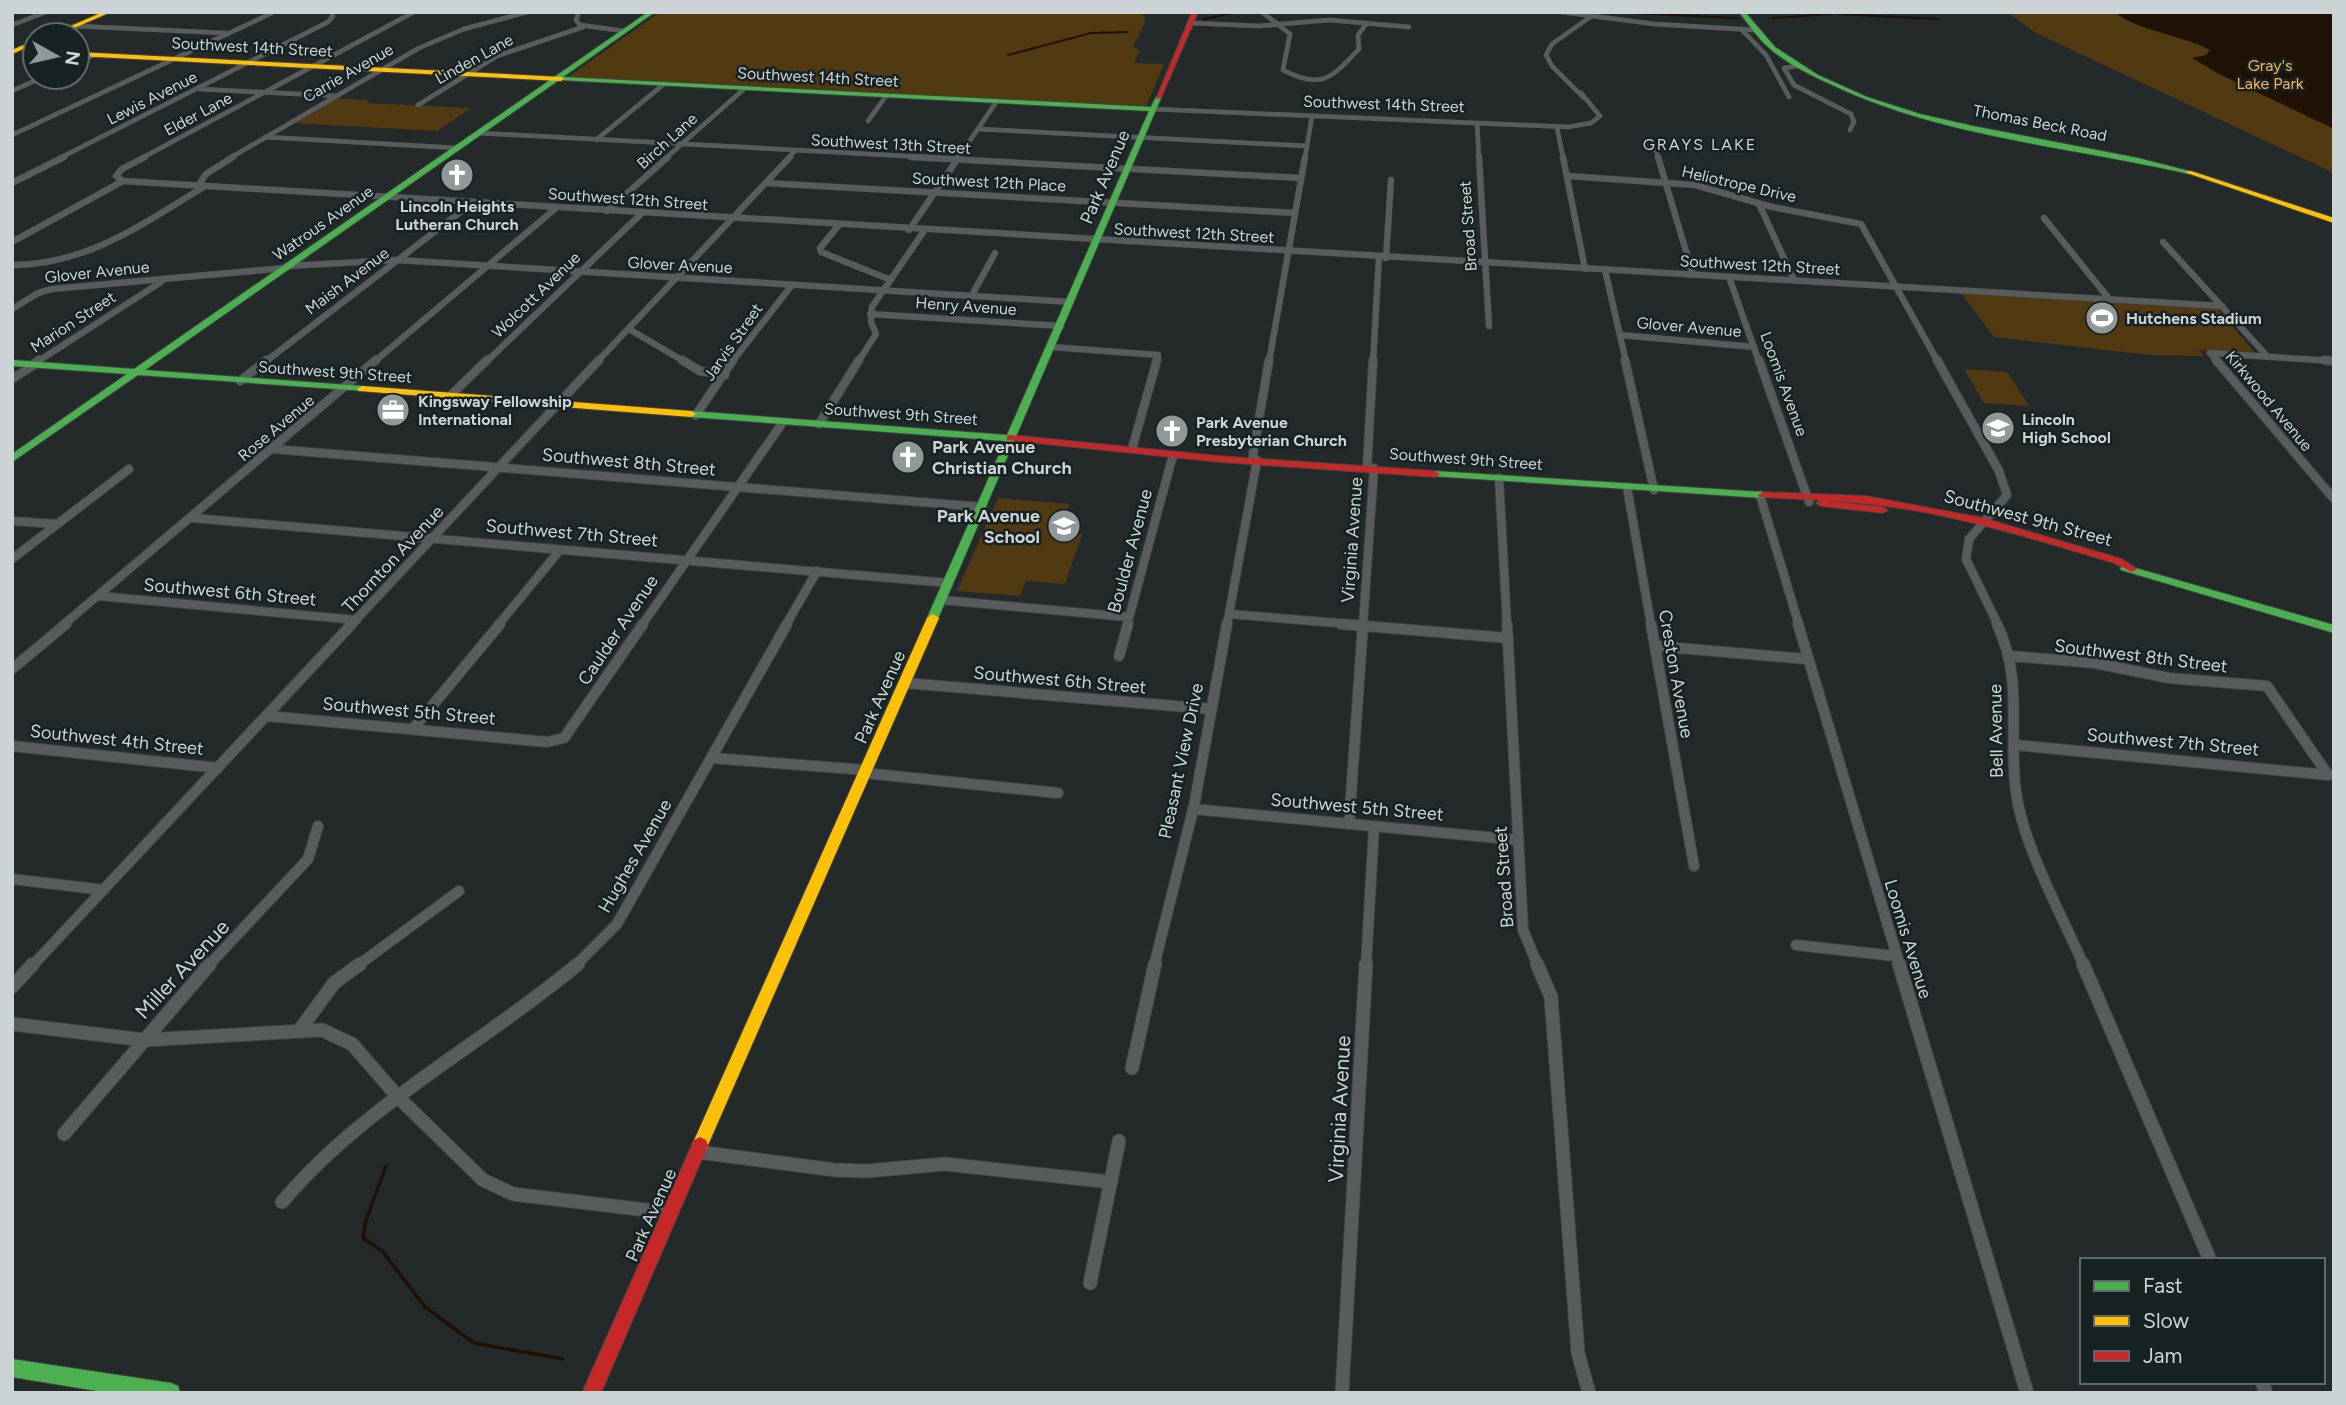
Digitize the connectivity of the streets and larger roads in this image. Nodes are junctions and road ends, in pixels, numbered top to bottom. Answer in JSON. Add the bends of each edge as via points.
{"nodes":[{"id":1,"x":46,"y":12,"type":"edge"},
{"id":2,"x":107,"y":12,"type":"edge"},
{"id":3,"x":274,"y":12,"type":"edge"},
{"id":4,"x":331,"y":12,"type":"edge"},
{"id":5,"x":414,"y":12,"type":"edge"},
{"id":6,"x":527,"y":12,"type":"edge"},
{"id":7,"x":579,"y":12,"type":"edge"},
{"id":8,"x":652,"y":12,"type":"edge"},
{"id":9,"x":1262,"y":12,"type":"edge"},
{"id":10,"x":1562,"y":12,"type":"edge"},
{"id":11,"x":1596,"y":12,"type":"edge"},
{"id":12,"x":1742,"y":12,"type":"edge"},
{"id":13,"x":1591,"y":16,"type":"junction"},
{"id":14,"x":1193,"y":18,"type":"edge"},
{"id":15,"x":86,"y":21,"type":"edge"},
{"id":16,"x":1367,"y":23,"type":"junction"},
{"id":17,"x":1278,"y":24,"type":"junction"},
{"id":18,"x":12,"y":25,"type":"edge"},
{"id":19,"x":91,"y":27,"type":"edge"},
{"id":20,"x":583,"y":27,"type":"junction"},
{"id":21,"x":1409,"y":27,"type":"dead end"},
{"id":22,"x":1747,"y":29,"type":"junction"},
{"id":23,"x":624,"y":32,"type":"junction"},
{"id":24,"x":229,"y":33,"type":"junction"},
{"id":25,"x":91,"y":55,"type":"edge"},
{"id":26,"x":94,"y":55,"type":"junction"},
{"id":27,"x":91,"y":56,"type":"edge"},
{"id":28,"x":177,"y":59,"type":"junction"},
{"id":29,"x":250,"y":62,"type":"junction"},
{"id":30,"x":315,"y":66,"type":"junction"},
{"id":31,"x":1797,"y":66,"type":"junction"},
{"id":32,"x":383,"y":69,"type":"junction"},
{"id":33,"x":469,"y":74,"type":"junction"},
{"id":34,"x":558,"y":78,"type":"junction"},
{"id":35,"x":664,"y":85,"type":"junction"},
{"id":36,"x":198,"y":89,"type":"junction"},
{"id":37,"x":744,"y":89,"type":"junction"},
{"id":38,"x":265,"y":92,"type":"junction"},
{"id":39,"x":336,"y":96,"type":"junction"},
{"id":40,"x":886,"y":96,"type":"junction"},
{"id":41,"x":1789,"y":97,"type":"dead end"},
{"id":42,"x":997,"y":102,"type":"junction"},
{"id":43,"x":418,"y":105,"type":"dead end"},
{"id":44,"x":1153,"y":109,"type":"junction"},
{"id":45,"x":1312,"y":116,"type":"junction"},
{"id":46,"x":868,"y":121,"type":"dead end"},
{"id":47,"x":1477,"y":124,"type":"junction"},
{"id":48,"x":1558,"y":127,"type":"junction"},
{"id":49,"x":978,"y":130,"type":"junction"},
{"id":50,"x":1850,"y":130,"type":"dead end"},
{"id":51,"x":479,"y":133,"type":"junction"},
{"id":52,"x":12,"y":135,"type":"edge"},
{"id":53,"x":264,"y":137,"type":"junction"},
{"id":54,"x":1141,"y":138,"type":"junction"},
{"id":55,"x":596,"y":140,"type":"junction"},
{"id":56,"x":681,"y":145,"type":"junction"},
{"id":57,"x":1307,"y":146,"type":"junction"},
{"id":58,"x":457,"y":148,"type":"junction"},
{"id":59,"x":795,"y":151,"type":"junction"},
{"id":60,"x":1657,"y":151,"type":"dead end"},
{"id":61,"x":958,"y":160,"type":"junction"},
{"id":62,"x":1128,"y":169,"type":"junction"},
{"id":63,"x":1568,"y":176,"type":"junction"},
{"id":64,"x":1301,"y":178,"type":"junction"},
{"id":65,"x":1391,"y":180,"type":"dead end"},
{"id":66,"x":123,"y":181,"type":"junction"},
{"id":67,"x":1663,"y":181,"type":"junction"},
{"id":68,"x":12,"y":183,"type":"edge"},
{"id":69,"x":765,"y":183,"type":"junction"},
{"id":70,"x":200,"y":187,"type":"junction"},
{"id":71,"x":935,"y":193,"type":"junction"},
{"id":72,"x":386,"y":198,"type":"junction"},
{"id":73,"x":472,"y":203,"type":"junction"},
{"id":74,"x":1113,"y":203,"type":"junction"},
{"id":75,"x":1759,"y":204,"type":"junction"},
{"id":76,"x":556,"y":208,"type":"junction"},
{"id":77,"x":607,"y":211,"type":"junction"},
{"id":78,"x":1295,"y":213,"type":"junction"},
{"id":79,"x":642,"y":214,"type":"junction"},
{"id":80,"x":2044,"y":218,"type":"dead end"},
{"id":81,"x":731,"y":219,"type":"junction"},
{"id":82,"x":2334,"y":221,"type":"edge"},
{"id":83,"x":1861,"y":225,"type":"joint"},
{"id":84,"x":838,"y":226,"type":"junction"},
{"id":85,"x":909,"y":230,"type":"junction"},
{"id":86,"x":924,"y":231,"type":"junction"},
{"id":87,"x":12,"y":242,"type":"edge"},
{"id":88,"x":1097,"y":242,"type":"junction"},
{"id":89,"x":2163,"y":242,"type":"dead end"},
{"id":90,"x":1288,"y":252,"type":"junction"},
{"id":91,"x":995,"y":253,"type":"dead end"},
{"id":92,"x":1382,"y":258,"type":"junction"},
{"id":93,"x":397,"y":260,"type":"junction"},
{"id":94,"x":1486,"y":263,"type":"junction"},
{"id":95,"x":12,"y":265,"type":"edge"},
{"id":96,"x":488,"y":266,"type":"junction"},
{"id":97,"x":286,"y":267,"type":"junction"},
{"id":98,"x":1585,"y":269,"type":"junction"},
{"id":99,"x":1605,"y":270,"type":"junction"},
{"id":100,"x":580,"y":272,"type":"junction"},
{"id":101,"x":1693,"y":275,"type":"junction"},
{"id":102,"x":1729,"y":277,"type":"junction"},
{"id":103,"x":675,"y":278,"type":"junction"},
{"id":104,"x":164,"y":279,"type":"junction"},
{"id":105,"x":891,"y":280,"type":"junction"},
{"id":106,"x":1794,"y":281,"type":"junction"},
{"id":107,"x":792,"y":285,"type":"junction"},
{"id":108,"x":1895,"y":287,"type":"junction"},
{"id":109,"x":884,"y":290,"type":"junction"},
{"id":110,"x":972,"y":295,"type":"junction"},
{"id":111,"x":2110,"y":300,"type":"junction"},
{"id":112,"x":1071,"y":302,"type":"junction"},
{"id":113,"x":2222,"y":306,"type":"junction"},
{"id":114,"x":12,"y":309,"type":"edge"},
{"id":115,"x":870,"y":314,"type":"junction"},
{"id":116,"x":1060,"y":326,"type":"junction"},
{"id":117,"x":1489,"y":326,"type":"dead end"},
{"id":118,"x":629,"y":329,"type":"junction"},
{"id":119,"x":1620,"y":335,"type":"junction"},
{"id":120,"x":1051,"y":347,"type":"junction"},
{"id":121,"x":1754,"y":347,"type":"junction"},
{"id":122,"x":2268,"y":357,"type":"junction"},
{"id":123,"x":2330,"y":361,"type":"edge"},
{"id":124,"x":12,"y":363,"type":"edge"},
{"id":125,"x":33,"y":365,"type":"junction"},
{"id":126,"x":2334,"y":368,"type":"edge"},
{"id":127,"x":138,"y":373,"type":"junction"},
{"id":128,"x":724,"y":375,"type":"junction"},
{"id":129,"x":12,"y":379,"type":"edge"},
{"id":130,"x":240,"y":381,"type":"junction"},
{"id":131,"x":344,"y":389,"type":"junction"},
{"id":132,"x":449,"y":397,"type":"junction"},
{"id":133,"x":559,"y":405,"type":"junction"},
{"id":134,"x":696,"y":415,"type":"junction"},
{"id":135,"x":783,"y":422,"type":"junction"},
{"id":136,"x":819,"y":424,"type":"junction"},
{"id":137,"x":1013,"y":438,"type":"junction"},
{"id":138,"x":273,"y":449,"type":"junction"},
{"id":139,"x":1132,"y":449,"type":"junction"},
{"id":140,"x":1172,"y":455,"type":"junction"},
{"id":141,"x":12,"y":460,"type":"edge"},
{"id":142,"x":1254,"y":460,"type":"junction"},
{"id":143,"x":500,"y":468,"type":"junction"},
{"id":144,"x":1371,"y":468,"type":"junction"},
{"id":145,"x":129,"y":469,"type":"dead end"},
{"id":146,"x":1499,"y":478,"type":"junction"},
{"id":147,"x":737,"y":487,"type":"junction"},
{"id":148,"x":1627,"y":487,"type":"junction"},
{"id":149,"x":1654,"y":490,"type":"junction"},
{"id":150,"x":1760,"y":495,"type":"junction"},
{"id":151,"x":1809,"y":498,"type":"junction"},
{"id":152,"x":2334,"y":499,"type":"edge"},
{"id":153,"x":982,"y":507,"type":"junction"},
{"id":154,"x":192,"y":517,"type":"junction"},
{"id":155,"x":12,"y":520,"type":"edge"},
{"id":156,"x":57,"y":524,"type":"junction"},
{"id":157,"x":1980,"y":524,"type":"junction"},
{"id":158,"x":434,"y":538,"type":"junction"},
{"id":159,"x":560,"y":550,"type":"junction"},
{"id":160,"x":12,"y":559,"type":"edge"},
{"id":161,"x":686,"y":561,"type":"junction"},
{"id":162,"x":817,"y":571,"type":"junction"},
{"id":163,"x":949,"y":583,"type":"junction"},
{"id":164,"x":99,"y":596,"type":"junction"},
{"id":165,"x":942,"y":600,"type":"junction"},
{"id":166,"x":1229,"y":614,"type":"junction"},
{"id":167,"x":1128,"y":617,"type":"junction"},
{"id":168,"x":357,"y":620,"type":"junction"},
{"id":169,"x":1363,"y":625,"type":"junction"},
{"id":170,"x":2334,"y":629,"type":"edge"},
{"id":171,"x":1508,"y":638,"type":"junction"},
{"id":172,"x":1655,"y":646,"type":"junction"},
{"id":173,"x":1119,"y":656,"type":"dead end"},
{"id":174,"x":2010,"y":656,"type":"junction"},
{"id":175,"x":1806,"y":659,"type":"junction"},
{"id":176,"x":12,"y":670,"type":"edge"},
{"id":177,"x":905,"y":683,"type":"junction"},
{"id":178,"x":1211,"y":709,"type":"junction"},
{"id":179,"x":267,"y":716,"type":"junction"},
{"id":180,"x":413,"y":729,"type":"junction"},
{"id":181,"x":547,"y":742,"type":"joint"},
{"id":182,"x":2015,"y":745,"type":"junction"},
{"id":183,"x":12,"y":746,"type":"edge"},
{"id":184,"x":711,"y":758,"type":"junction"},
{"id":185,"x":218,"y":768,"type":"junction"},
{"id":186,"x":866,"y":771,"type":"junction"},
{"id":187,"x":2328,"y":775,"type":"joint"},
{"id":188,"x":1058,"y":793,"type":"dead end"},
{"id":189,"x":1193,"y":809,"type":"junction"},
{"id":190,"x":1349,"y":824,"type":"junction"},
{"id":191,"x":318,"y":826,"type":"dead end"},
{"id":192,"x":1374,"y":827,"type":"junction"},
{"id":193,"x":1518,"y":840,"type":"junction"},
{"id":194,"x":1694,"y":866,"type":"dead end"},
{"id":195,"x":12,"y":879,"type":"edge"},
{"id":196,"x":104,"y":890,"type":"junction"},
{"id":197,"x":459,"y":891,"type":"dead end"},
{"id":198,"x":1796,"y":945,"type":"dead end"},
{"id":199,"x":1895,"y":956,"type":"junction"},
{"id":200,"x":12,"y":987,"type":"edge"},
{"id":201,"x":12,"y":1024,"type":"edge"},
{"id":202,"x":299,"y":1031,"type":"junction"},
{"id":203,"x":144,"y":1040,"type":"junction"},
{"id":204,"x":1132,"y":1068,"type":"dead end"},
{"id":205,"x":398,"y":1097,"type":"junction"},
{"id":206,"x":64,"y":1134,"type":"dead end"},
{"id":207,"x":1119,"y":1141,"type":"dead end"},
{"id":208,"x":698,"y":1152,"type":"junction"},
{"id":209,"x":1111,"y":1182,"type":"junction"},
{"id":210,"x":282,"y":1202,"type":"dead end"},
{"id":211,"x":671,"y":1213,"type":"junction"},
{"id":212,"x":2209,"y":1258,"type":"edge"},
{"id":213,"x":1090,"y":1283,"type":"dead end"},
{"id":214,"x":12,"y":1368,"type":"edge"},
{"id":215,"x":171,"y":1393,"type":"edge"},
{"id":216,"x":591,"y":1393,"type":"edge"},
{"id":217,"x":1342,"y":1393,"type":"edge"},
{"id":218,"x":1589,"y":1393,"type":"edge"},
{"id":219,"x":2027,"y":1393,"type":"edge"}],
"edges":[{"from":1,"to":18,"type":"street"},
{"from":2,"to":15,"type":"street"},
{"from":3,"to":24,"type":"street"},
{"from":4,"to":29,"type":"street","name":"Lewis Avenue","via":[[328,22]]},
{"from":5,"to":30,"type":"street","name":"Elder Lane"},
{"from":6,"to":32,"type":"street","name":"Carrie Avenue","via":[[448,35]]},
{"from":7,"to":20,"type":"street","via":[[576,20]]},
{"from":8,"to":23,"type":"street","name":"Watrous Avenue"},
{"from":9,"to":17,"type":"street"},
{"from":10,"to":13,"type":"street"},
{"from":11,"to":13,"type":"street"},
{"from":12,"to":22,"type":"street"},
{"from":13,"to":22,"type":"street"},
{"from":13,"to":48,"type":"street","name":"Southwest 14th Street","via":[[1552,44],[1546,55],[1600,113],[1596,120],[1577,127]]},
{"from":14,"to":17,"type":"street"},
{"from":14,"to":44,"type":"street","name":"Park Avenue"},
{"from":16,"to":17,"type":"street","via":[[1317,19]]},
{"from":16,"to":17,"type":"street","via":[[1358,35],[1359,49],[1337,74],[1318,78],[1290,74],[1281,67],[1290,34]]},
{"from":16,"to":21,"type":"street"},
{"from":19,"to":24,"type":"street"},
{"from":20,"to":23,"type":"street"},
{"from":20,"to":33,"type":"street","name":"Linden Lane","via":[[508,51]]},
{"from":22,"to":31,"type":"street","name":"Thomas Beck Road"},
{"from":22,"to":41,"type":"street"},
{"from":23,"to":34,"type":"street","name":"Watrous Avenue"},
{"from":24,"to":28,"type":"street"},
{"from":25,"to":26,"type":"street","name":"Southwest 14th Street"},
{"from":26,"to":27,"type":"street"},
{"from":26,"to":28,"type":"street","name":"Southwest 14th Street"},
{"from":28,"to":29,"type":"street","name":"Southwest 14th Street"},
{"from":28,"to":52,"type":"street"},
{"from":29,"to":30,"type":"street","name":"Southwest 14th Street"},
{"from":29,"to":36,"type":"street","name":"Lewis Avenue"},
{"from":30,"to":32,"type":"street","name":"Southwest 14th Street"},
{"from":30,"to":38,"type":"street","name":"Elder Lane"},
{"from":31,"to":50,"type":"street","via":[[1784,68],[1794,85],[1852,114]]},
{"from":31,"to":82,"type":"street","name":"Thomas Beck Road","via":[[1903,108],[2157,163]]},
{"from":32,"to":33,"type":"street","name":"Southwest 14th Street"},
{"from":32,"to":39,"type":"street","name":"Carrie Avenue"},
{"from":33,"to":34,"type":"street","name":"Southwest 14th Street"},
{"from":33,"to":43,"type":"street","name":"Linden Lane"},
{"from":34,"to":35,"type":"street","name":"Southwest 14th Street"},
{"from":34,"to":51,"type":"street","name":"Watrous Avenue"},
{"from":35,"to":37,"type":"street","name":"Southwest 14th Street"},
{"from":35,"to":55,"type":"street"},
{"from":36,"to":38,"type":"street"},
{"from":36,"to":68,"type":"street","name":"Lewis Avenue"},
{"from":37,"to":40,"type":"street","name":"Southwest 14th Street"},
{"from":37,"to":56,"type":"street","name":"Birch Lane"},
{"from":38,"to":39,"type":"street"},
{"from":38,"to":66,"type":"street","name":"Elder Lane","via":[[122,169],[116,176]]},
{"from":39,"to":53,"type":"street","name":"Carrie Avenue"},
{"from":40,"to":42,"type":"street","name":"Southwest 14th Street"},
{"from":40,"to":46,"type":"street"},
{"from":42,"to":44,"type":"street","name":"Southwest 14th Street"},
{"from":42,"to":49,"type":"street"},
{"from":44,"to":45,"type":"street","name":"Southwest 14th Street"},
{"from":44,"to":54,"type":"street","name":"Park Avenue"},
{"from":45,"to":47,"type":"street","name":"Southwest 14th Street"},
{"from":45,"to":57,"type":"street","name":"Pleasant View Drive"},
{"from":47,"to":48,"type":"street","name":"Southwest 14th Street"},
{"from":47,"to":94,"type":"street","name":"Broad Street"},
{"from":48,"to":63,"type":"street"},
{"from":49,"to":54,"type":"street"},
{"from":49,"to":61,"type":"street"},
{"from":51,"to":55,"type":"street","name":"Southwest 13th Street"},
{"from":51,"to":58,"type":"street","name":"Watrous Avenue"},
{"from":53,"to":58,"type":"street"},
{"from":53,"to":70,"type":"street","name":"Carrie Avenue","via":[[206,174]]},
{"from":54,"to":57,"type":"street"},
{"from":54,"to":62,"type":"street","name":"Park Avenue"},
{"from":55,"to":56,"type":"street","name":"Southwest 13th Street"},
{"from":56,"to":59,"type":"street","name":"Southwest 13th Street"},
{"from":56,"to":77,"type":"street","name":"Birch Lane"},
{"from":57,"to":64,"type":"street","name":"Pleasant View Drive"},
{"from":58,"to":72,"type":"street","name":"Watrous Avenue"},
{"from":59,"to":61,"type":"street","name":"Southwest 13th Street"},
{"from":59,"to":69,"type":"street","name":"Thornton Avenue"},
{"from":60,"to":67,"type":"street"},
{"from":61,"to":62,"type":"street","name":"Southwest 13th Street"},
{"from":61,"to":71,"type":"street"},
{"from":62,"to":64,"type":"street","name":"Southwest 13th Street"},
{"from":62,"to":74,"type":"street","name":"Park Avenue"},
{"from":63,"to":67,"type":"street","name":"Heliotrope Drive"},
{"from":63,"to":98,"type":"street"},
{"from":64,"to":78,"type":"street","name":"Pleasant View Drive"},
{"from":65,"to":92,"type":"street","name":"Virginia Avenue"},
{"from":66,"to":70,"type":"street","name":"Southwest 12th Street"},
{"from":66,"to":87,"type":"street","name":"Elder Lane"},
{"from":67,"to":75,"type":"street","name":"Heliotrope Drive","via":[[1702,186]]},
{"from":67,"to":101,"type":"street"},
{"from":69,"to":71,"type":"street","name":"Southwest 12th Place"},
{"from":69,"to":81,"type":"street","name":"Thornton Avenue"},
{"from":70,"to":72,"type":"street","name":"Southwest 12th Street"},
{"from":70,"to":95,"type":"street","name":"Carrie Avenue","via":[[92,252],[61,264]]},
{"from":71,"to":74,"type":"street","name":"Southwest 12th Place"},
{"from":71,"to":85,"type":"street"},
{"from":72,"to":73,"type":"street","name":"Southwest 12th Street"},
{"from":72,"to":97,"type":"street","name":"Watrous Avenue"},
{"from":73,"to":76,"type":"street","name":"Southwest 12th Street"},
{"from":73,"to":93,"type":"street","name":"Maish Avenue"},
{"from":74,"to":78,"type":"street","name":"Southwest 12th Place"},
{"from":74,"to":88,"type":"street","name":"Park Avenue"},
{"from":75,"to":83,"type":"street","name":"Heliotrope Drive"},
{"from":75,"to":106,"type":"street"},
{"from":76,"to":77,"type":"street","name":"Southwest 12th Street"},
{"from":76,"to":96,"type":"street","name":"Rose Avenue"},
{"from":77,"to":79,"type":"street","name":"Southwest 12th Street"},
{"from":78,"to":90,"type":"street","name":"Pleasant View Drive"},
{"from":79,"to":81,"type":"street","name":"Southwest 12th Street"},
{"from":79,"to":100,"type":"street","name":"Wolcott Avenue"},
{"from":80,"to":111,"type":"street"},
{"from":81,"to":84,"type":"street","name":"Southwest 12th Street"},
{"from":81,"to":103,"type":"street","name":"Thornton Avenue"},
{"from":83,"to":108,"type":"street","name":"Bell Avenue"},
{"from":84,"to":85,"type":"street","name":"Southwest 12th Street"},
{"from":84,"to":105,"type":"street","via":[[820,248],[821,253]]},
{"from":85,"to":86,"type":"street","name":"Southwest 12th Street"},
{"from":86,"to":88,"type":"street","name":"Southwest 12th Street"},
{"from":86,"to":105,"type":"street"},
{"from":88,"to":90,"type":"street","name":"Southwest 12th Street"},
{"from":88,"to":112,"type":"street","name":"Park Avenue"},
{"from":89,"to":113,"type":"street"},
{"from":90,"to":92,"type":"street","name":"Southwest 12th Street"},
{"from":90,"to":142,"type":"street","name":"Pleasant View Drive"},
{"from":91,"to":110,"type":"street"},
{"from":92,"to":94,"type":"street","name":"Southwest 12th Street"},
{"from":92,"to":144,"type":"street","name":"Virginia Avenue"},
{"from":93,"to":96,"type":"street","name":"Glover Avenue"},
{"from":93,"to":97,"type":"street","name":"Glover Avenue"},
{"from":93,"to":130,"type":"street","name":"Maish Avenue"},
{"from":94,"to":98,"type":"street","name":"Southwest 12th Street"},
{"from":94,"to":117,"type":"street","name":"Broad Street"},
{"from":96,"to":100,"type":"street","name":"Glover Avenue"},
{"from":96,"to":131,"type":"street","name":"Rose Avenue"},
{"from":97,"to":104,"type":"street","name":"Glover Avenue"},
{"from":97,"to":127,"type":"street","name":"Watrous Avenue"},
{"from":98,"to":99,"type":"street","name":"Southwest 12th Street"},
{"from":99,"to":101,"type":"street","name":"Southwest 12th Street"},
{"from":99,"to":119,"type":"street"},
{"from":100,"to":103,"type":"street","name":"Glover Avenue"},
{"from":100,"to":132,"type":"street","name":"Wolcott Avenue"},
{"from":101,"to":102,"type":"street","name":"Southwest 12th Street"},
{"from":102,"to":106,"type":"street","name":"Southwest 12th Street"},
{"from":102,"to":121,"type":"street","name":"Loomis Avenue"},
{"from":103,"to":107,"type":"street","name":"Glover Avenue"},
{"from":103,"to":118,"type":"street","name":"Thornton Avenue"},
{"from":104,"to":114,"type":"street","name":"Glover Avenue","via":[[38,293]]},
{"from":104,"to":125,"type":"street","name":"Marion Street"},
{"from":105,"to":109,"type":"street"},
{"from":106,"to":108,"type":"street","name":"Southwest 12th Street"},
{"from":107,"to":109,"type":"street","name":"Glover Avenue"},
{"from":107,"to":128,"type":"street","name":"Jarvis Street"},
{"from":108,"to":111,"type":"street","name":"Southwest 12th Street"},
{"from":108,"to":157,"type":"street","name":"Bell Avenue","via":[[1999,471],[2007,495]]},
{"from":109,"to":110,"type":"street","name":"Glover Avenue"},
{"from":109,"to":115,"type":"street"},
{"from":110,"to":112,"type":"street","name":"Glover Avenue"},
{"from":111,"to":113,"type":"street","name":"Southwest 12th Street"},
{"from":112,"to":116,"type":"street","name":"Park Avenue"},
{"from":113,"to":122,"type":"street"},
{"from":115,"to":116,"type":"street","name":"Henry Avenue"},
{"from":115,"to":136,"type":"street","via":[[876,334]]},
{"from":116,"to":120,"type":"street","name":"Park Avenue"},
{"from":118,"to":128,"type":"street","via":[[700,372]]},
{"from":118,"to":133,"type":"street","name":"Thornton Avenue"},
{"from":119,"to":121,"type":"street","name":"Glover Avenue"},
{"from":119,"to":149,"type":"street"},
{"from":120,"to":137,"type":"street","name":"Park Avenue"},
{"from":120,"to":139,"type":"street","via":[[1159,356]]},
{"from":121,"to":151,"type":"street","name":"Loomis Avenue"},
{"from":122,"to":123,"type":"street"},
{"from":122,"to":152,"type":"street","name":"Kirkwood Avenue","via":[[2210,354]]},
{"from":123,"to":126,"type":"street"},
{"from":124,"to":125,"type":"street","name":"Southwest 9th Street"},
{"from":125,"to":127,"type":"street","name":"Southwest 9th Street"},
{"from":125,"to":129,"type":"street","name":"Marion Street"},
{"from":127,"to":130,"type":"street","name":"Southwest 9th Street"},
{"from":127,"to":141,"type":"street","name":"Watrous Avenue"},
{"from":128,"to":134,"type":"street","name":"Jarvis Street"},
{"from":130,"to":131,"type":"street","name":"Southwest 9th Street"},
{"from":131,"to":132,"type":"street","name":"Southwest 9th Street"},
{"from":131,"to":138,"type":"street","name":"Rose Avenue"},
{"from":132,"to":133,"type":"street","name":"Southwest 9th Street"},
{"from":133,"to":134,"type":"street","name":"Southwest 9th Street"},
{"from":133,"to":143,"type":"street","name":"Thornton Avenue"},
{"from":134,"to":135,"type":"street","name":"Southwest 9th Street"},
{"from":135,"to":136,"type":"street","name":"Southwest 9th Street"},
{"from":135,"to":147,"type":"street","name":"Caulder Avenue"},
{"from":136,"to":137,"type":"street","name":"Southwest 9th Street"},
{"from":137,"to":139,"type":"street","name":"Southwest 9th Street"},
{"from":137,"to":153,"type":"street","name":"Park Avenue"},
{"from":138,"to":143,"type":"street","name":"Southwest 8th Street"},
{"from":138,"to":154,"type":"street","name":"Rose Avenue"},
{"from":139,"to":140,"type":"street","name":"Southwest 9th Street"},
{"from":140,"to":142,"type":"street","name":"Southwest 9th Street"},
{"from":140,"to":167,"type":"street","name":"Boulder Avenue"},
{"from":142,"to":144,"type":"street","name":"Southwest 9th Street"},
{"from":142,"to":166,"type":"street","name":"Pleasant View Drive"},
{"from":143,"to":147,"type":"street","name":"Southwest 8th Street"},
{"from":143,"to":158,"type":"street","name":"Thornton Avenue"},
{"from":144,"to":146,"type":"street","name":"Southwest 9th Street"},
{"from":144,"to":169,"type":"street","name":"Virginia Avenue"},
{"from":145,"to":156,"type":"street"},
{"from":146,"to":148,"type":"street","name":"Southwest 9th Street"},
{"from":146,"to":171,"type":"street","name":"Broad Street"},
{"from":147,"to":153,"type":"street","name":"Southwest 8th Street"},
{"from":147,"to":161,"type":"street","name":"Caulder Avenue"},
{"from":148,"to":149,"type":"street","name":"Southwest 9th Street"},
{"from":148,"to":172,"type":"street","name":"Creston Avenue"},
{"from":149,"to":150,"type":"street","name":"Southwest 9th Street"},
{"from":150,"to":151,"type":"street","name":"Southwest 9th Street"},
{"from":150,"to":175,"type":"street","name":"Loomis Avenue","via":[[1808,649]]},
{"from":151,"to":157,"type":"street","name":"Southwest 9th Street","via":[[1903,504]]},
{"from":153,"to":163,"type":"street","name":"Park Avenue"},
{"from":154,"to":158,"type":"street","name":"Southwest 7th Street"},
{"from":154,"to":164,"type":"street","name":"Rose Avenue"},
{"from":155,"to":156,"type":"street"},
{"from":156,"to":160,"type":"street"},
{"from":157,"to":170,"type":"street","name":"Southwest 9th Street","via":[[2118,561]]},
{"from":157,"to":174,"type":"street","name":"Bell Avenue","via":[[1967,544],[1966,559]]},
{"from":158,"to":159,"type":"street","name":"Southwest 7th Street"},
{"from":158,"to":168,"type":"street","name":"Thornton Avenue"},
{"from":159,"to":161,"type":"street","name":"Southwest 7th Street"},
{"from":159,"to":180,"type":"street"},
{"from":161,"to":162,"type":"street","name":"Southwest 7th Street"},
{"from":161,"to":181,"type":"street","name":"Caulder Avenue","via":[[568,734]]},
{"from":162,"to":163,"type":"street","name":"Southwest 7th Street"},
{"from":162,"to":184,"type":"street","name":"Hughes Avenue"},
{"from":163,"to":165,"type":"street","name":"Park Avenue"},
{"from":164,"to":168,"type":"street","name":"Southwest 6th Street"},
{"from":164,"to":176,"type":"street","name":"Rose Avenue"},
{"from":165,"to":167,"type":"street"},
{"from":165,"to":177,"type":"street","name":"Park Avenue"},
{"from":166,"to":169,"type":"street"},
{"from":166,"to":178,"type":"street","name":"Pleasant View Drive"},
{"from":167,"to":173,"type":"street","name":"Boulder Avenue"},
{"from":168,"to":179,"type":"street","name":"Thornton Avenue"},
{"from":169,"to":171,"type":"street"},
{"from":169,"to":190,"type":"street","name":"Virginia Avenue"},
{"from":171,"to":193,"type":"street","name":"Broad Street"},
{"from":172,"to":175,"type":"street"},
{"from":172,"to":194,"type":"street","name":"Creston Avenue"},
{"from":174,"to":182,"type":"street","name":"Bell Avenue"},
{"from":174,"to":187,"type":"street","name":"Southwest 8th Street","via":[[2267,687]]},
{"from":175,"to":199,"type":"street","name":"Loomis Avenue"},
{"from":177,"to":178,"type":"street","name":"Southwest 6th Street"},
{"from":177,"to":186,"type":"street","name":"Park Avenue"},
{"from":178,"to":189,"type":"street","name":"Pleasant View Drive"},
{"from":179,"to":180,"type":"street","name":"Southwest 5th Street"},
{"from":179,"to":185,"type":"street","name":"Thornton Avenue"},
{"from":180,"to":181,"type":"street","name":"Southwest 5th Street"},
{"from":182,"to":187,"type":"street","name":"Southwest 7th Street"},
{"from":182,"to":212,"type":"street","name":"Bell Avenue","via":[[2022,824]]},
{"from":183,"to":185,"type":"street","name":"Southwest 4th Street"},
{"from":184,"to":186,"type":"street"},
{"from":184,"to":205,"type":"street","name":"Hughes Avenue","via":[[605,939],[571,971]]},
{"from":185,"to":196,"type":"street","name":"Thornton Avenue"},
{"from":186,"to":188,"type":"street"},
{"from":186,"to":208,"type":"street","name":"Park Avenue"},
{"from":189,"to":190,"type":"street","name":"Southwest 5th Street"},
{"from":189,"to":204,"type":"street","name":"Pleasant View Drive"},
{"from":190,"to":192,"type":"street","name":"Southwest 5th Street"},
{"from":191,"to":203,"type":"street","name":"Miller Avenue","via":[[309,859],[192,982]]},
{"from":192,"to":193,"type":"street","name":"Southwest 5th Street"},
{"from":192,"to":217,"type":"street","name":"Virginia Avenue"},
{"from":193,"to":218,"type":"street","name":"Broad Street","via":[[1523,930],[1550,997],[1578,1353]]},
{"from":195,"to":196,"type":"street"},
{"from":196,"to":200,"type":"street","name":"Thornton Avenue"},
{"from":197,"to":202,"type":"street","via":[[334,983]]},
{"from":198,"to":199,"type":"street"},
{"from":199,"to":219,"type":"street","name":"Loomis Avenue"},
{"from":201,"to":203,"type":"street"},
{"from":202,"to":203,"type":"street"},
{"from":202,"to":205,"type":"street","via":[[322,1030],[342,1037]]},
{"from":203,"to":206,"type":"street","name":"Miller Avenue"},
{"from":205,"to":210,"type":"street","name":"Hughes Avenue","via":[[315,1162]]},
{"from":205,"to":211,"type":"street","via":[[497,1189]]},
{"from":207,"to":209,"type":"street"},
{"from":208,"to":209,"type":"street","via":[[835,1170],[945,1164]]},
{"from":208,"to":211,"type":"street","name":"Park Avenue"},
{"from":209,"to":213,"type":"street"},
{"from":211,"to":216,"type":"street","name":"Park Avenue"},
{"from":214,"to":215,"type":"street"}]}
